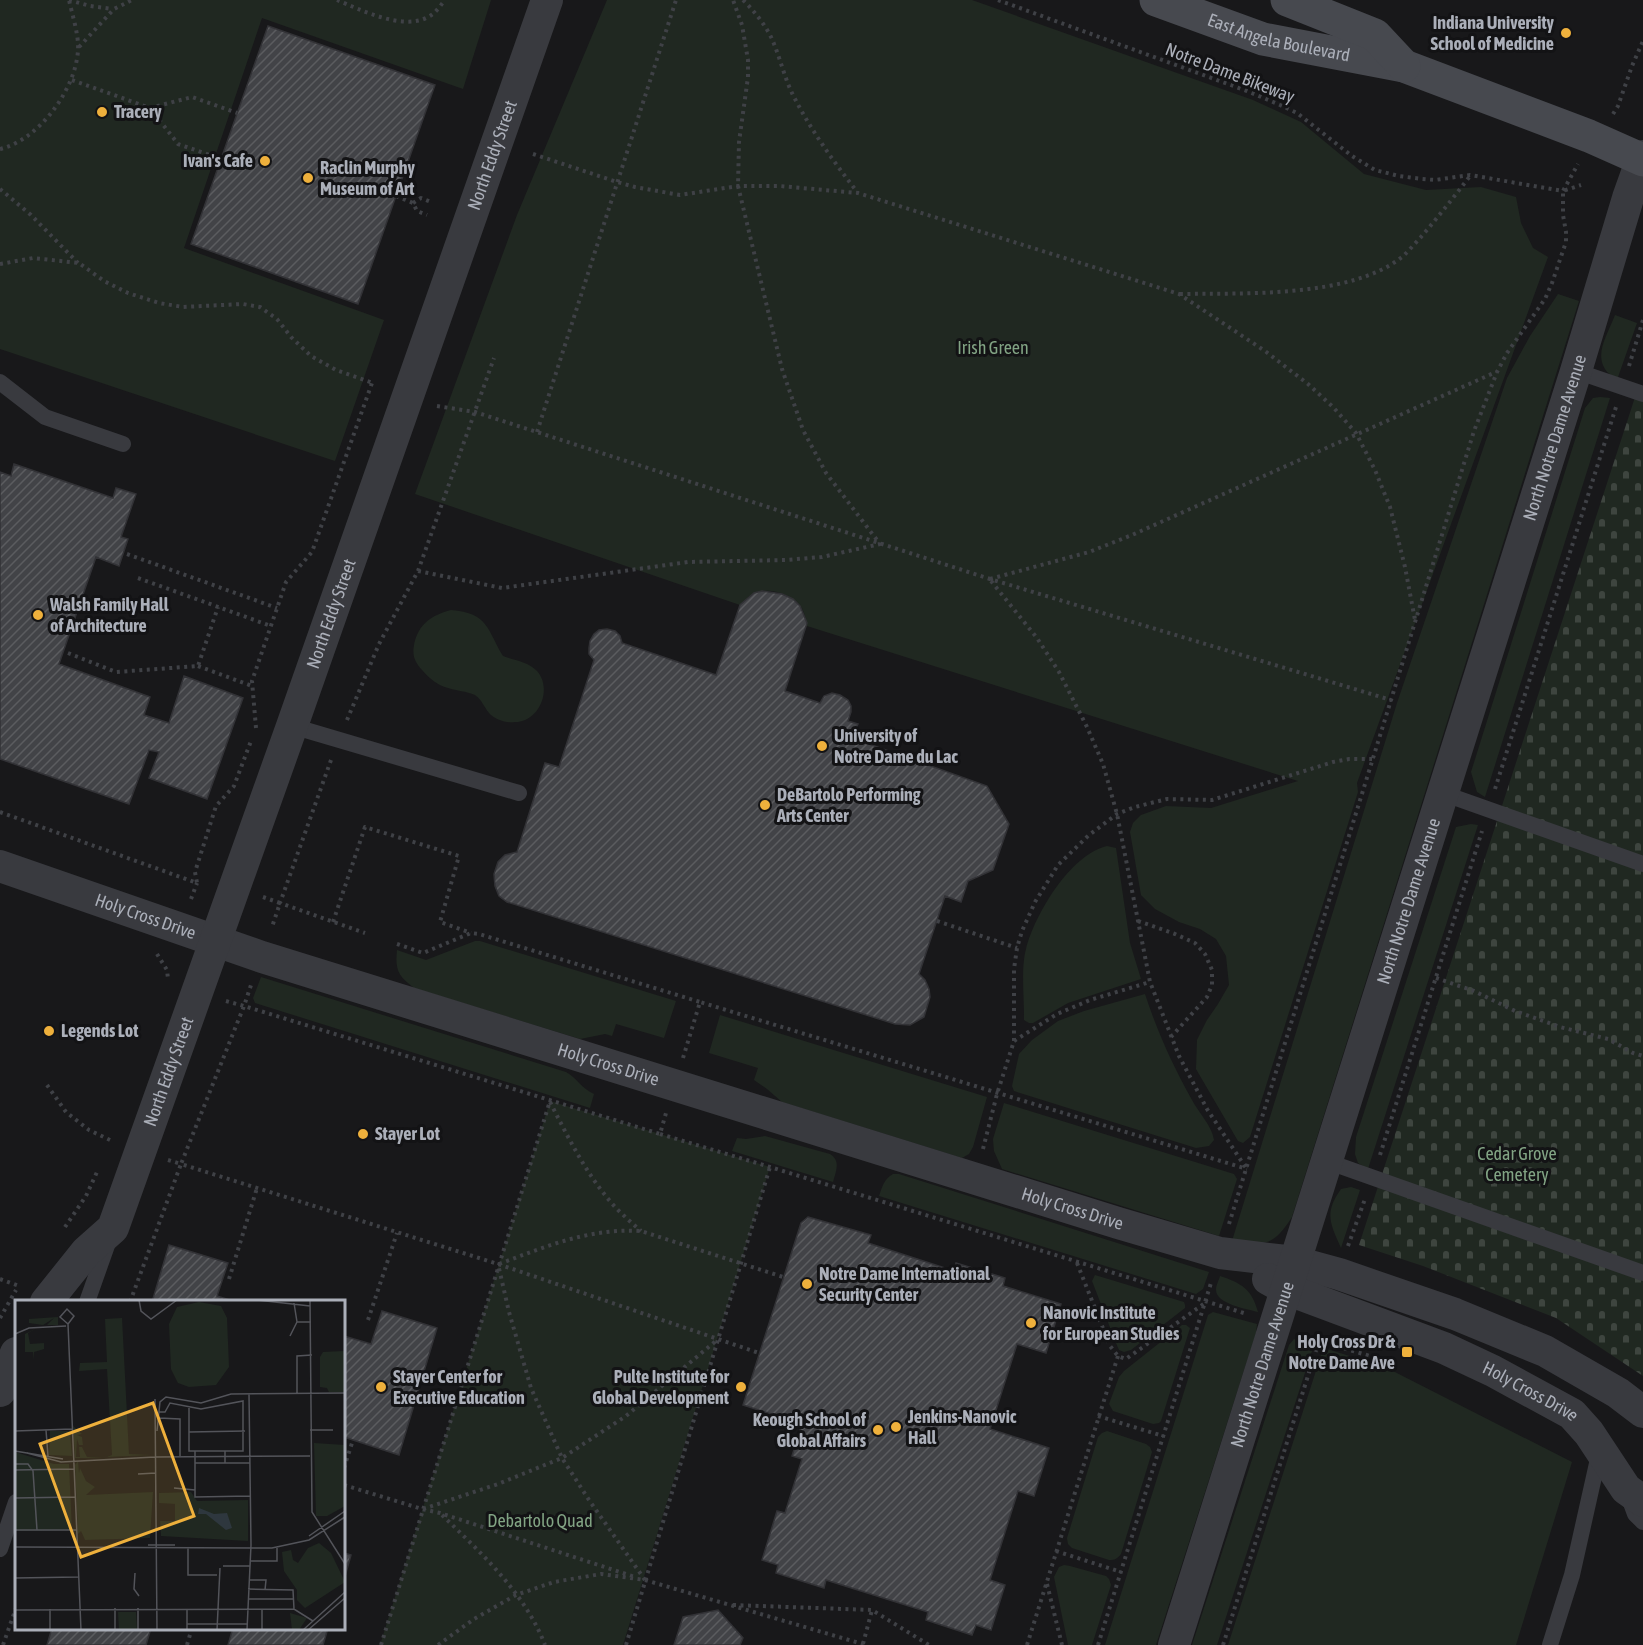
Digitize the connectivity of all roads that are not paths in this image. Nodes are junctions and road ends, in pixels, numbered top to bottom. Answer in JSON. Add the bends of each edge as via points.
{"nodes":[{"id":1,"x":547,"y":0,"type":"edge"},
{"id":2,"x":1156,"y":0,"type":"edge"},
{"id":3,"x":1287,"y":0,"type":"edge"},
{"id":4,"x":1404,"y":66,"type":"junction"},
{"id":5,"x":1643,"y":158,"type":"edge"},
{"id":6,"x":1576,"y":371,"type":"junction"},
{"id":7,"x":0,"y":382,"type":"edge"},
{"id":8,"x":1643,"y":394,"type":"edge"},
{"id":9,"x":123,"y":444,"type":"dead end"},
{"id":10,"x":292,"y":726,"type":"junction"},
{"id":11,"x":519,"y":793,"type":"dead end"},
{"id":12,"x":1442,"y":793,"type":"junction"},
{"id":13,"x":1643,"y":864,"type":"edge"},
{"id":14,"x":0,"y":866,"type":"edge"},
{"id":15,"x":215,"y":941,"type":"junction"},
{"id":16,"x":1326,"y":1161,"type":"junction"},
{"id":17,"x":113,"y":1228,"type":"junction"},
{"id":18,"x":1643,"y":1274,"type":"edge"},
{"id":19,"x":1291,"y":1275,"type":"junction"},
{"id":20,"x":48,"y":1300,"type":"edge"},
{"id":21,"x":88,"y":1300,"type":"edge"},
{"id":22,"x":15,"y":1355,"type":"edge"},
{"id":23,"x":0,"y":1391,"type":"edge"},
{"id":24,"x":1643,"y":1412,"type":"edge"},
{"id":25,"x":1600,"y":1449,"type":"junction"},
{"id":26,"x":1634,"y":1495,"type":"edge"},
{"id":27,"x":15,"y":1505,"type":"edge"},
{"id":28,"x":1643,"y":1522,"type":"edge"},
{"id":29,"x":0,"y":1549,"type":"edge"},
{"id":30,"x":1174,"y":1645,"type":"edge"},
{"id":31,"x":1550,"y":1645,"type":"edge"}],
"edges":[{"from":1,"to":10,"type":"street","name":"North Eddy Street"},
{"from":2,"to":4,"type":"main road","name":"East Angela Boulevard","via":[[1263,39]]},
{"from":3,"to":4,"type":"main road","name":"East Angela Boulevard","via":[[1375,35]]},
{"from":4,"to":5,"type":"main road","name":"East Angela Boulevard"},
{"from":5,"to":6,"type":"street","name":"North Notre Dame Avenue"},
{"from":6,"to":8,"type":"lane"},
{"from":6,"to":12,"type":"street","name":"North Notre Dame Avenue"},
{"from":7,"to":9,"type":"lane","via":[[45,417]]},
{"from":10,"to":11,"type":"lane"},
{"from":10,"to":15,"type":"street","name":"North Eddy Street"},
{"from":12,"to":13,"type":"lane"},
{"from":12,"to":16,"type":"street","name":"North Notre Dame Avenue"},
{"from":14,"to":15,"type":"street","name":"Holy Cross Drive"},
{"from":15,"to":17,"type":"street","name":"North Eddy Street","via":[[126,1147]]},
{"from":15,"to":19,"type":"street","name":"Holy Cross Drive"},
{"from":16,"to":18,"type":"lane"},
{"from":16,"to":19,"type":"street","name":"North Notre Dame Avenue"},
{"from":17,"to":20,"type":"street","via":[[86,1252]]},
{"from":17,"to":21,"type":"lane"},
{"from":19,"to":24,"type":"street","name":"Holy Cross Drive","via":[[1339,1274],[1455,1314],[1545,1351]]},
{"from":19,"to":25,"type":"street","name":"Holy Cross Drive","via":[[1493,1371],[1572,1414]]},
{"from":19,"to":30,"type":"street","name":"North Notre Dame Avenue"},
{"from":22,"to":23,"type":"street"},
{"from":25,"to":26,"type":"street","name":"Holy Cross Drive"},
{"from":25,"to":31,"type":"lane","via":[[1572,1575]]},
{"from":26,"to":28,"type":"lane","via":[[1635,1514]]},
{"from":27,"to":29,"type":"lane"}]}
